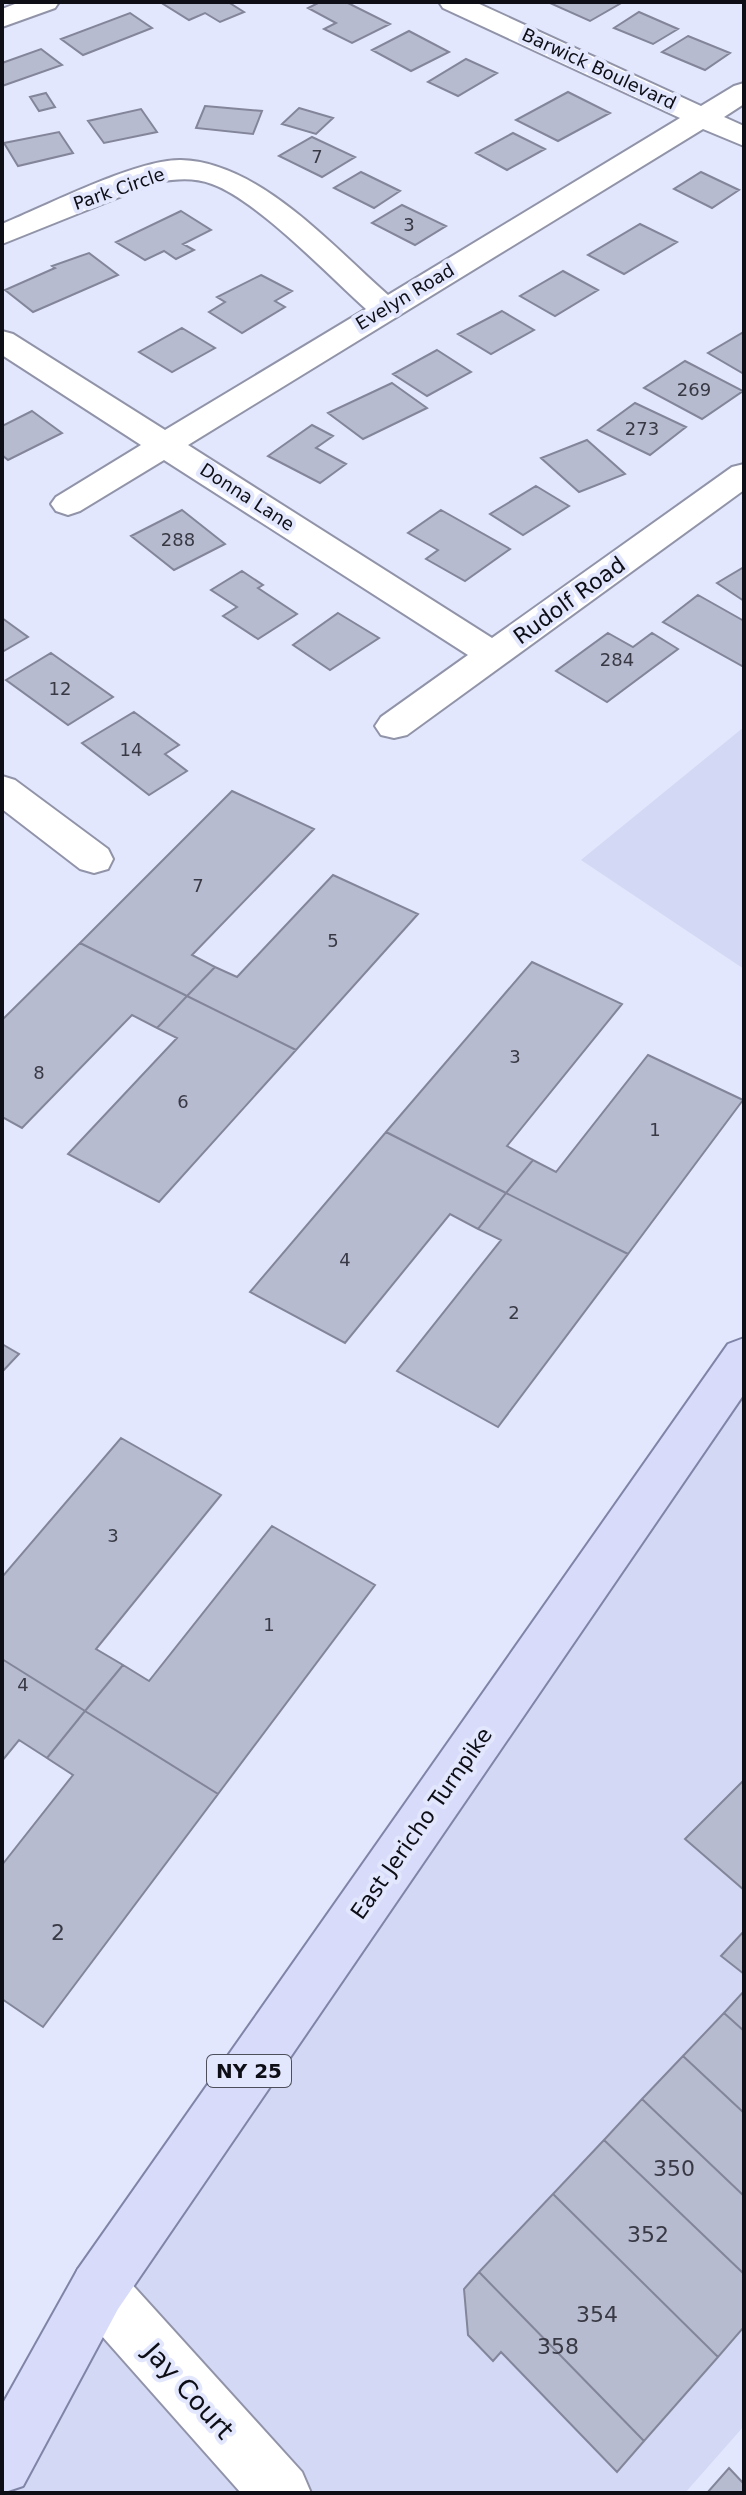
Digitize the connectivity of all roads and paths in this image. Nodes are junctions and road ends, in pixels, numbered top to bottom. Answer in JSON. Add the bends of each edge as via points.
{"nodes":[{"id":1,"x":45,"y":2,"type":"edge"},
{"id":2,"x":453,"y":2,"type":"edge"},
{"id":3,"x":2,"y":19,"type":"edge"},
{"id":4,"x":744,"y":92,"type":"edge"},
{"id":5,"x":702,"y":117,"type":"junction"},
{"id":6,"x":744,"y":137,"type":"edge"},
{"id":7,"x":2,"y":235,"type":"edge"},
{"id":8,"x":385,"y":309,"type":"junction"},
{"id":9,"x":2,"y":341,"type":"edge"},
{"id":10,"x":165,"y":444,"type":"junction"},
{"id":11,"x":744,"y":474,"type":"edge"},
{"id":12,"x":68,"y":504,"type":"dead end"},
{"id":13,"x":493,"y":655,"type":"junction"},
{"id":14,"x":394,"y":726,"type":"dead end"},
{"id":15,"x":2,"y":789,"type":"edge"},
{"id":16,"x":94,"y":859,"type":"dead end"},
{"id":17,"x":744,"y":1357,"type":"edge"},
{"id":18,"x":98,"y":2289,"type":"junction"},
{"id":19,"x":2,"y":2400,"type":"edge"},
{"id":20,"x":2,"y":2465,"type":"edge"},
{"id":21,"x":281,"y":2493,"type":"edge"}],
"edges":[{"from":1,"to":3,"type":"street"},
{"from":2,"to":5,"type":"street","name":"Barwick Boulevard"},
{"from":4,"to":5,"type":"street","name":"Evelyn Road"},
{"from":5,"to":6,"type":"street","name":"Barwick Boulevard"},
{"from":5,"to":8,"type":"street","name":"Evelyn Road"},
{"from":7,"to":8,"type":"street","name":"Park Circle","via":[[150,174],[181,169],[219,176],[251,191]]},
{"from":8,"to":10,"type":"street","name":"Evelyn Road"},
{"from":9,"to":10,"type":"street","name":"Donna Lane"},
{"from":10,"to":12,"type":"street","name":"Evelyn Road"},
{"from":10,"to":13,"type":"street","name":"Donna Lane"},
{"from":11,"to":13,"type":"street","name":"Rudolf Road"},
{"from":13,"to":14,"type":"street","name":"Rudolf Road"},
{"from":15,"to":16,"type":"street"},
{"from":17,"to":18,"type":"main road","name":"East Jericho Turnpike","number":"NY 25"},
{"from":18,"to":19,"type":"main road","name":"East Jericho Turnpike","number":"NY 25"},
{"from":18,"to":20,"type":"main road","name":"East Jericho Turnpike","number":"NY 25"},
{"from":18,"to":21,"type":"street","name":"Jay Court"}]}
